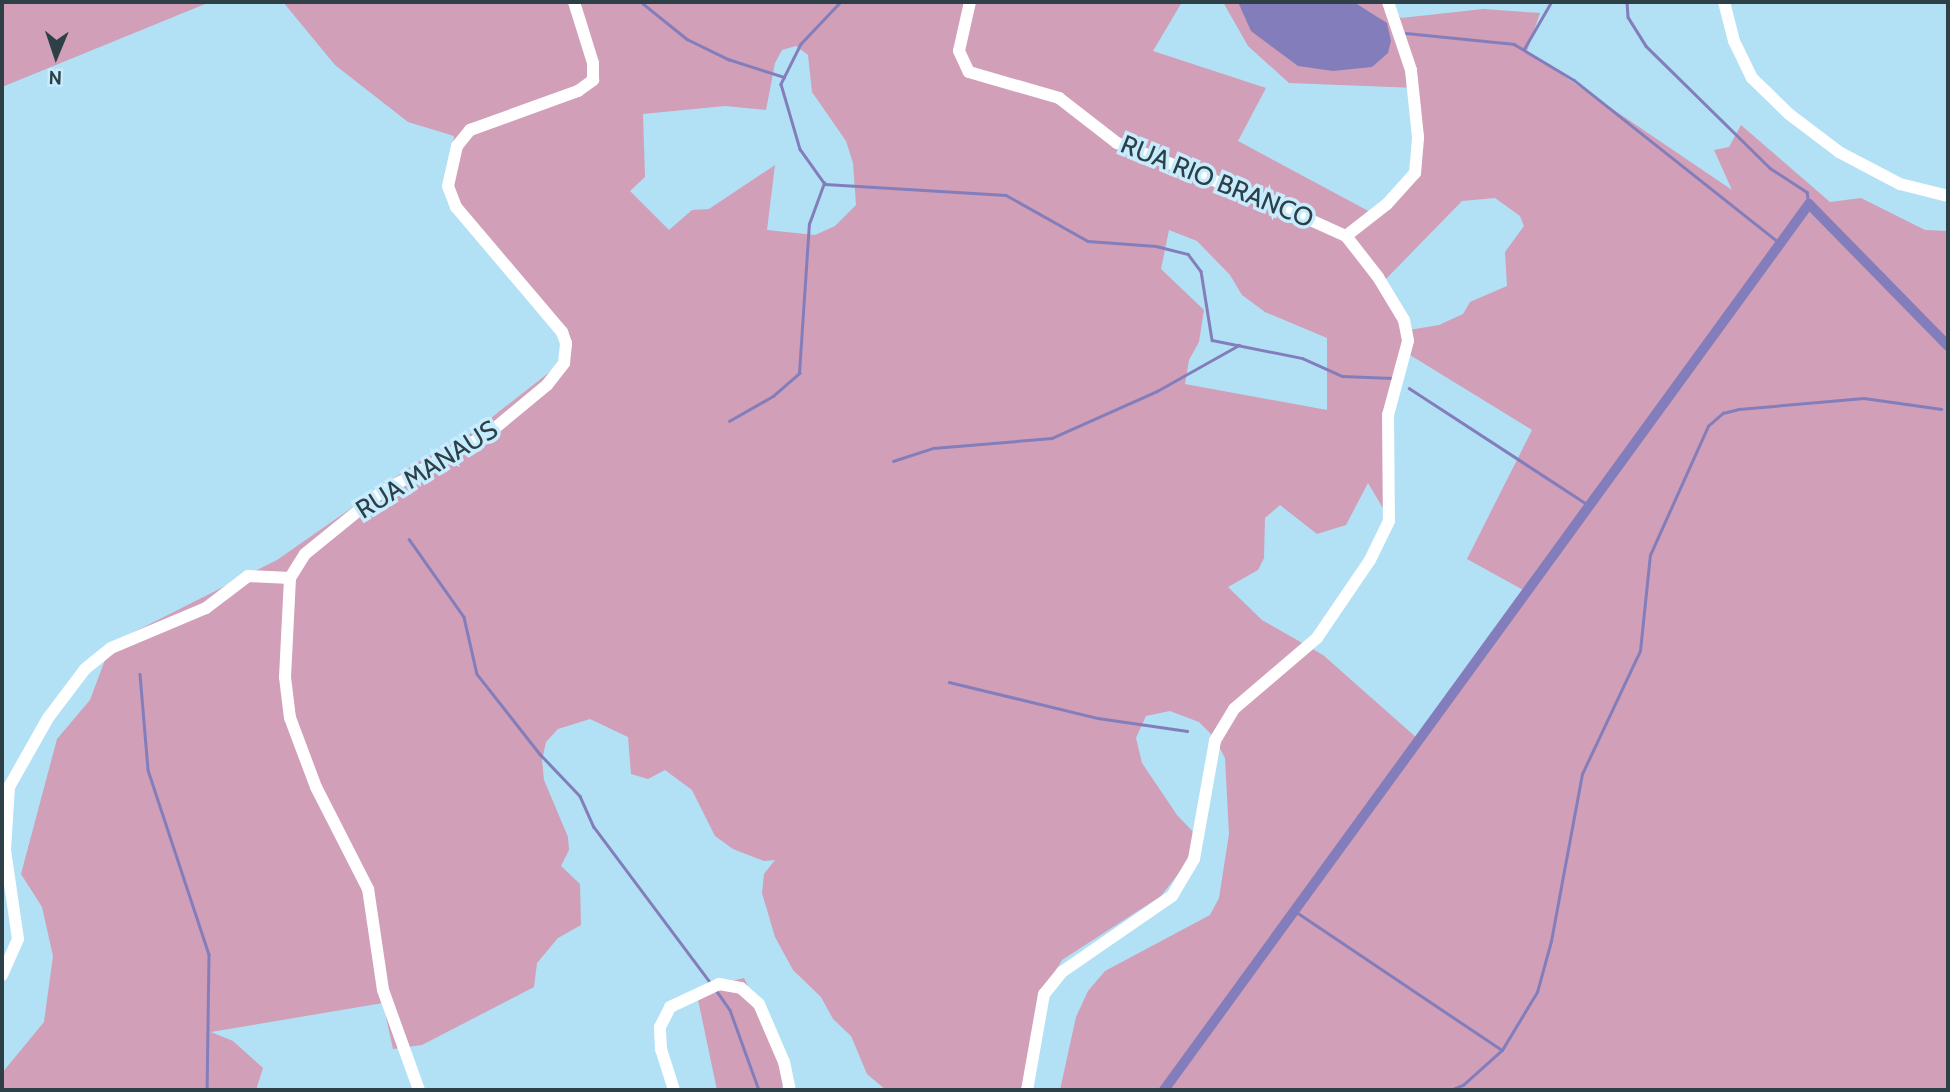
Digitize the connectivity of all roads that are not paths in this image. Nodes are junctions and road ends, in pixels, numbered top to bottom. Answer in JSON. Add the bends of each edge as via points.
{"nodes":[{"id":1,"x":574,"y":2,"type":"edge"},
{"id":2,"x":970,"y":2,"type":"edge"},
{"id":3,"x":1388,"y":2,"type":"edge"},
{"id":4,"x":1724,"y":2,"type":"edge"},
{"id":5,"x":1948,"y":196,"type":"edge"},
{"id":6,"x":1346,"y":236,"type":"junction"},
{"id":7,"x":290,"y":578,"type":"junction"},
{"id":8,"x":2,"y":975,"type":"edge"},
{"id":9,"x":419,"y":1090,"type":"edge"},
{"id":10,"x":674,"y":1090,"type":"edge"},
{"id":11,"x":790,"y":1090,"type":"edge"},
{"id":12,"x":1027,"y":1090,"type":"edge"}],
"edges":[{"from":1,"to":7,"type":"street","name":"RUA MANAUS","via":[[593,64],[593,80],[578,91],[470,130],[457,146],[447,186],[456,207],[562,332],[564,363],[547,385],[489,433],[380,493],[305,554]]},
{"from":2,"to":6,"type":"street","name":"RUA RIO BRANCO","via":[[959,51],[969,72],[1059,98],[1117,143]]},
{"from":3,"to":6,"type":"street","via":[[1411,70],[1418,137],[1415,173],[1380,211]]},
{"from":4,"to":5,"type":"street","via":[[1734,41],[1752,78],[1789,114],[1839,152],[1900,184]]},
{"from":6,"to":12,"type":"street","via":[[1404,320],[1408,341],[1388,415],[1389,521],[1370,560],[1317,638],[1234,709],[1215,740],[1194,859],[1172,896],[1062,972],[1044,994]]},
{"from":7,"to":8,"type":"street","via":[[248,576],[206,608],[111,648],[85,669],[48,718],[9,787],[5,850],[18,939]]},
{"from":7,"to":9,"type":"street","via":[[285,677],[290,718],[316,787],[368,889],[383,990]]},
{"from":10,"to":11,"type":"street","via":[[661,1049],[660,1027],[670,1007],[719,984],[741,988],[759,1004],[784,1062]]}]}
